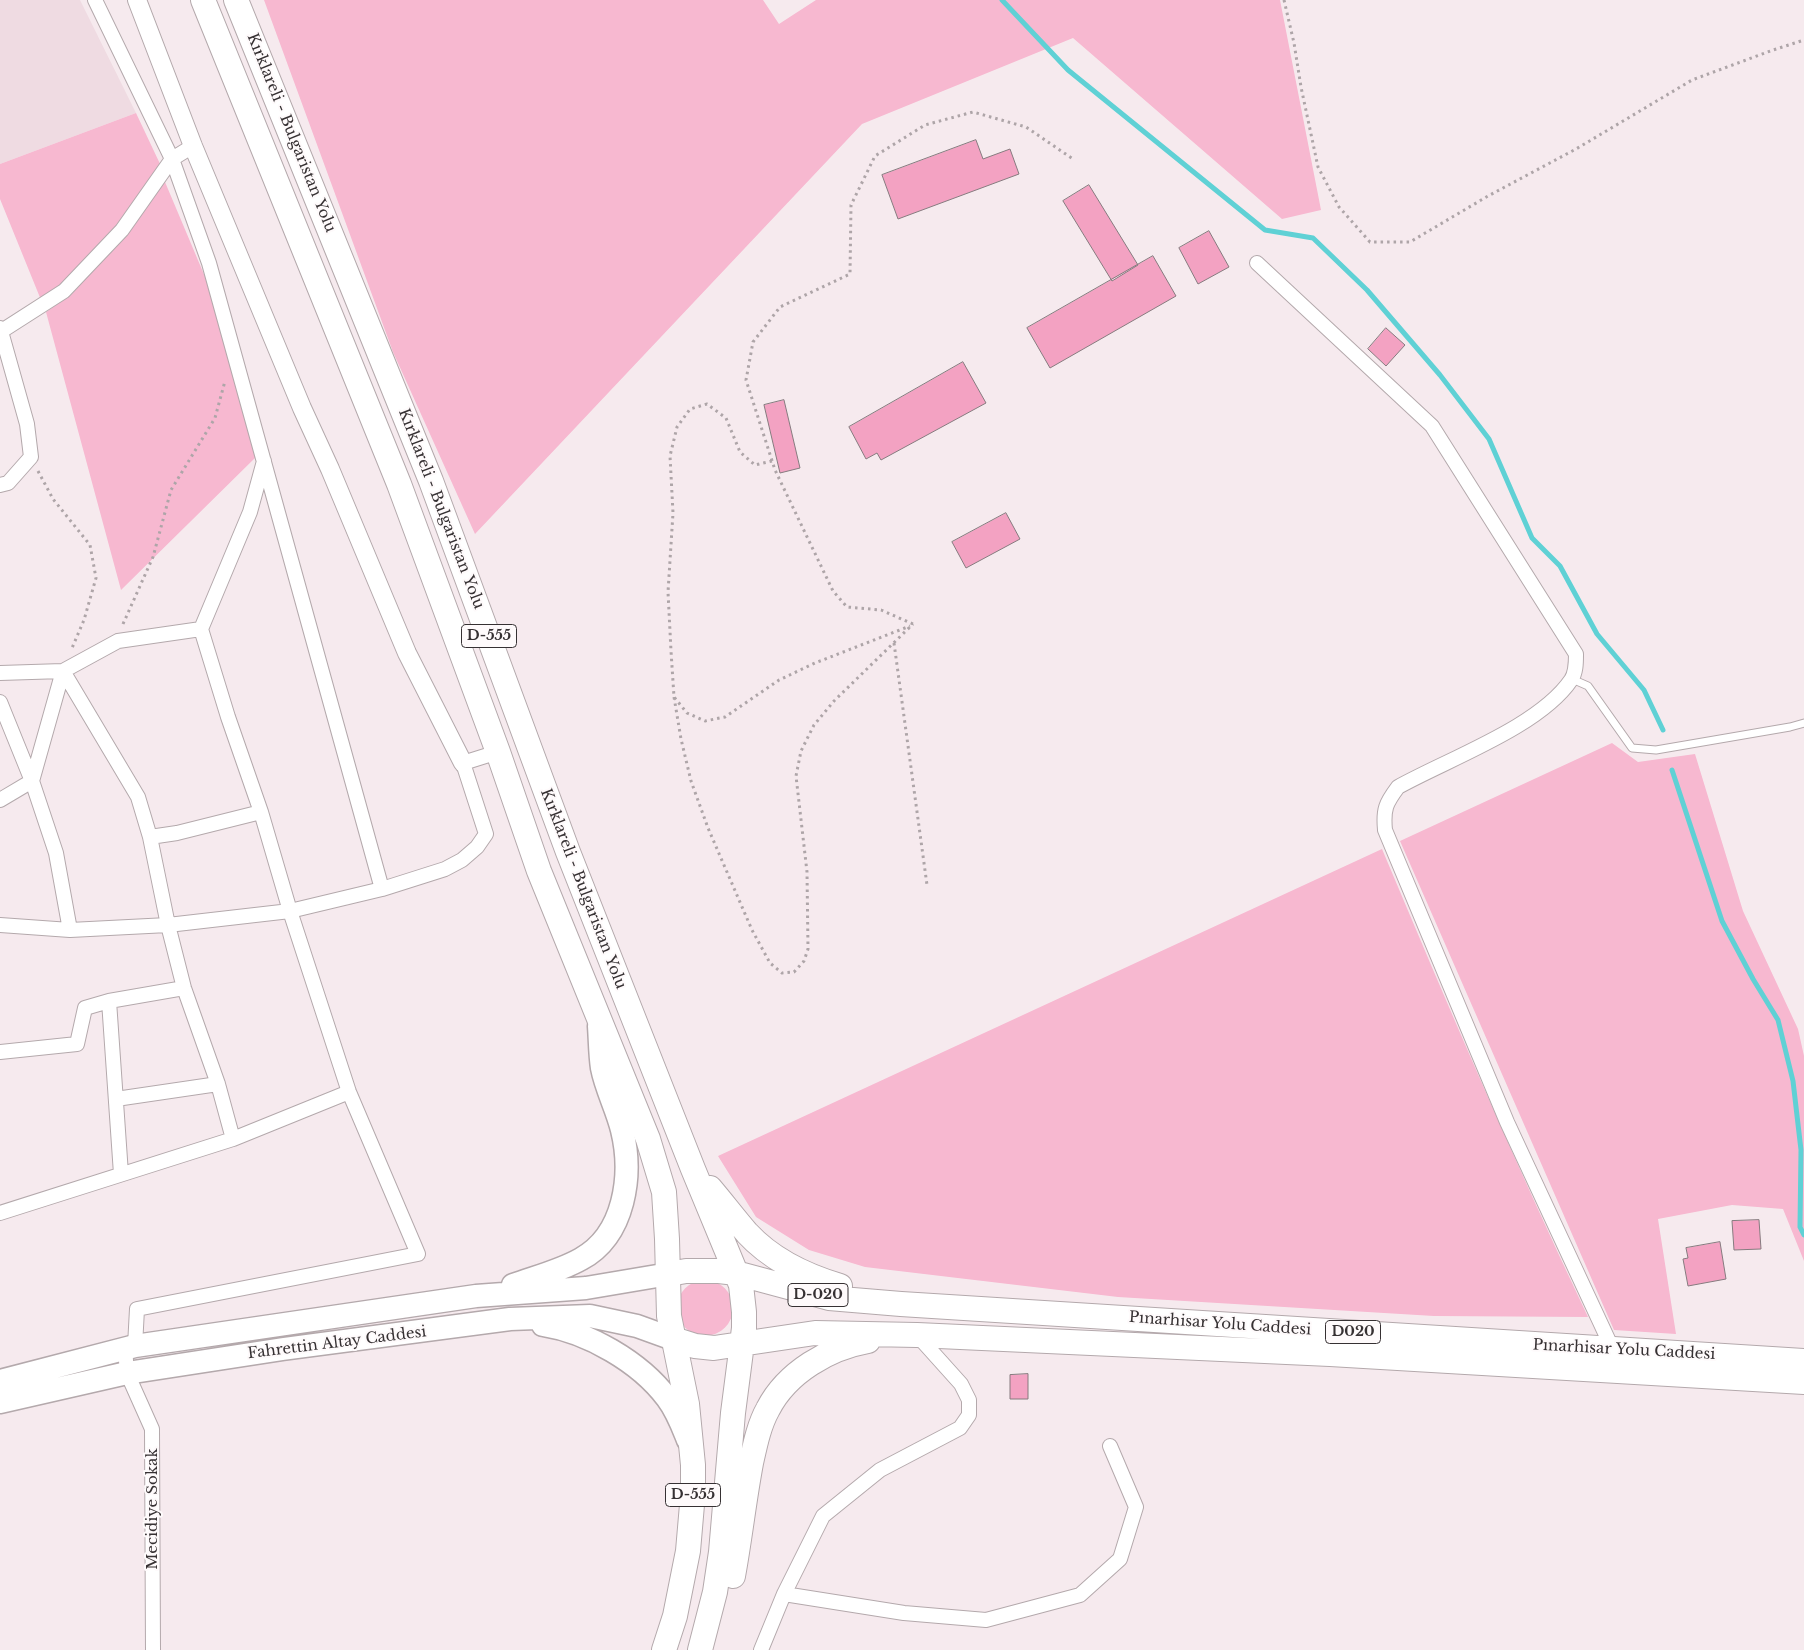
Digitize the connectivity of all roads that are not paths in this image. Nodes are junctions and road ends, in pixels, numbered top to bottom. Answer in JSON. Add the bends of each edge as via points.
{"nodes":[{"id":1,"x":95,"y":0,"type":"edge"},
{"id":2,"x":137,"y":0,"type":"edge"},
{"id":3,"x":203,"y":0,"type":"edge"},
{"id":4,"x":236,"y":0,"type":"edge"},
{"id":5,"x":193,"y":146,"type":"junction"},
{"id":6,"x":172,"y":159,"type":"junction"},
{"id":7,"x":1257,"y":263,"type":"dead end"},
{"id":8,"x":0,"y":331,"type":"edge"},
{"id":9,"x":265,"y":460,"type":"junction"},
{"id":10,"x":0,"y":485,"type":"edge"},
{"id":11,"x":201,"y":628,"type":"junction"},
{"id":12,"x":63,"y":672,"type":"junction"},
{"id":13,"x":0,"y":673,"type":"edge"},
{"id":14,"x":1572,"y":679,"type":"junction"},
{"id":15,"x":0,"y":702,"type":"edge"},
{"id":16,"x":1804,"y":723,"type":"edge"},
{"id":17,"x":498,"y":752,"type":"junction"},
{"id":18,"x":463,"y":763,"type":"junction"},
{"id":19,"x":32,"y":781,"type":"junction"},
{"id":20,"x":0,"y":800,"type":"edge"},
{"id":21,"x":261,"y":812,"type":"junction"},
{"id":22,"x":150,"y":837,"type":"junction"},
{"id":23,"x":382,"y":889,"type":"junction"},
{"id":24,"x":290,"y":911,"type":"junction"},
{"id":25,"x":168,"y":924,"type":"junction"},
{"id":26,"x":0,"y":925,"type":"edge"},
{"id":27,"x":70,"y":930,"type":"junction"},
{"id":28,"x":184,"y":988,"type":"junction"},
{"id":29,"x":109,"y":1002,"type":"junction"},
{"id":30,"x":598,"y":1016,"type":"junction"},
{"id":31,"x":0,"y":1052,"type":"edge"},
{"id":32,"x":218,"y":1084,"type":"junction"},
{"id":33,"x":349,"y":1092,"type":"junction"},
{"id":34,"x":116,"y":1099,"type":"junction"},
{"id":35,"x":233,"y":1139,"type":"junction"},
{"id":36,"x":693,"y":1169,"type":"junction"},
{"id":37,"x":121,"y":1174,"type":"junction"},
{"id":38,"x":0,"y":1213,"type":"edge"},
{"id":39,"x":736,"y":1273,"type":"junction"},
{"id":40,"x":669,"y":1274,"type":"junction"},
{"id":41,"x":476,"y":1296,"type":"junction"},
{"id":42,"x":901,"y":1304,"type":"junction"},
{"id":43,"x":478,"y":1323,"type":"junction"},
{"id":44,"x":917,"y":1335,"type":"junction"},
{"id":45,"x":673,"y":1339,"type":"junction"},
{"id":46,"x":742,"y":1343,"type":"junction"},
{"id":47,"x":130,"y":1347,"type":"junction"},
{"id":48,"x":1613,"y":1350,"type":"junction"},
{"id":49,"x":1804,"y":1361,"type":"edge"},
{"id":50,"x":127,"y":1373,"type":"junction"},
{"id":51,"x":0,"y":1381,"type":"edge"},
{"id":52,"x":1804,"y":1382,"type":"edge"},
{"id":53,"x":0,"y":1402,"type":"edge"},
{"id":54,"x":1110,"y":1446,"type":"dead end"},
{"id":55,"x":692,"y":1451,"type":"junction"},
{"id":56,"x":784,"y":1594,"type":"junction"},
{"id":57,"x":153,"y":1650,"type":"edge"},
{"id":58,"x":664,"y":1650,"type":"edge"},
{"id":59,"x":700,"y":1650,"type":"edge"},
{"id":60,"x":709,"y":1650,"type":"edge"},
{"id":61,"x":761,"y":1650,"type":"edge"}],
"edges":[{"from":1,"to":6,"type":"street"},
{"from":2,"to":5,"type":"street"},
{"from":3,"to":17,"type":"highway","name":"Kırklareli - Bulgaristan Yolu","number":"D-555","via":[[399,484]]},
{"from":4,"to":36,"type":"highway","name":"Kırklareli - Bulgaristan Yolu","number":"D-555","via":[[431,481],[568,852]]},
{"from":5,"to":6,"type":"street"},
{"from":5,"to":18,"type":"street","via":[[407,653]]},
{"from":6,"to":8,"type":"street","via":[[122,230],[64,291]]},
{"from":6,"to":9,"type":"street","via":[[209,263]]},
{"from":7,"to":14,"type":"street","via":[[1432,426],[1576,654]]},
{"from":8,"to":10,"type":"street","via":[[27,424],[31,457],[8,483]]},
{"from":9,"to":11,"type":"street","via":[[250,512]]},
{"from":9,"to":23,"type":"street"},
{"from":11,"to":12,"type":"street","via":[[118,641]]},
{"from":11,"to":21,"type":"street"},
{"from":12,"to":13,"type":"street"},
{"from":12,"to":19,"type":"street"},
{"from":12,"to":22,"type":"street","via":[[138,797]]},
{"from":14,"to":16,"type":"lane","via":[[1588,686],[1632,748],[1656,750]]},
{"from":14,"to":48,"type":"street","via":[[1540,710],[1507,732],[1398,787],[1384,814],[1385,830],[1508,1122]]},
{"from":15,"to":19,"type":"street"},
{"from":17,"to":18,"type":"street"},
{"from":17,"to":30,"type":"highway","name":"Kırklareli - Bulgaristan Yolu","number":"D-555","via":[[539,871]]},
{"from":18,"to":23,"type":"street","via":[[486,834],[462,860],[445,869]]},
{"from":19,"to":20,"type":"street"},
{"from":19,"to":27,"type":"street","via":[[56,852]]},
{"from":21,"to":22,"type":"street"},
{"from":21,"to":24,"type":"street"},
{"from":22,"to":25,"type":"street"},
{"from":23,"to":24,"type":"street"},
{"from":24,"to":25,"type":"street"},
{"from":24,"to":33,"type":"street"},
{"from":25,"to":27,"type":"street"},
{"from":25,"to":28,"type":"street"},
{"from":26,"to":27,"type":"street"},
{"from":28,"to":29,"type":"street"},
{"from":28,"to":32,"type":"street"},
{"from":29,"to":31,"type":"street","via":[[85,1008],[77,1044]]},
{"from":29,"to":34,"type":"street"},
{"from":30,"to":40,"type":"highway","name":"Kırklareli - Bulgaristan Yolu","number":"D-555","via":[[648,1139],[664,1192]]},
{"from":30,"to":41,"type":"main road","via":[[602,1068],[622,1128],[627,1159],[619,1213],[609,1234],[582,1259]]},
{"from":32,"to":34,"type":"street"},
{"from":32,"to":35,"type":"street"},
{"from":33,"to":35,"type":"street"},
{"from":33,"to":47,"type":"street","name":"Mecidiye Sokak","via":[[418,1254],[137,1309]]},
{"from":34,"to":37,"type":"street"},
{"from":35,"to":37,"type":"street"},
{"from":36,"to":39,"type":"highway","name":"Kırklareli - Bulgaristan Yolu","number":"D-555"},
{"from":36,"to":42,"type":"highway","via":[[748,1234],[791,1266],[814,1278]]},
{"from":37,"to":38,"type":"street"},
{"from":39,"to":40,"type":"highway","name":"Pınarhisar Yolu Caddesi","number":"D-020","via":[[686,1271]]},
{"from":39,"to":42,"type":"highway","name":"Pınarhisar Yolu Caddesi","number":"D-020","via":[[829,1298]]},
{"from":39,"to":46,"type":"highway","number":"D-555","via":[[744,1312]]},
{"from":40,"to":41,"type":"main road","name":"Fahrettin Altay Caddesi","via":[[586,1288]]},
{"from":40,"to":45,"type":"highway","number":"D-555","via":[[669,1316]]},
{"from":41,"to":47,"type":"main road","name":"Fahrettin Altay Caddesi"},
{"from":42,"to":48,"type":"highway","name":"Pınarhisar Yolu Caddesi","number":"D020"},
{"from":43,"to":45,"type":"main road","name":"Fahrettin Altay Caddesi","via":[[590,1316],[638,1326]]},
{"from":43,"to":50,"type":"main road","name":"Fahrettin Altay Caddesi"},
{"from":43,"to":55,"type":"main road","via":[[556,1327],[596,1342],[635,1367],[667,1398],[679,1417]]},
{"from":44,"to":46,"type":"highway","name":"Pınarhisar Yolu Caddesi","via":[[815,1333]]},
{"from":44,"to":52,"type":"highway","name":"Pınarhisar Yolu Caddesi","number":"D020","via":[[1330,1354]]},
{"from":44,"to":56,"type":"street","via":[[962,1384],[969,1400],[969,1415],[960,1428],[880,1470],[823,1516]]},
{"from":44,"to":60,"type":"highway","via":[[866,1341],[835,1351],[800,1371],[776,1395],[767,1410],[754,1448],[732,1582]]},
{"from":45,"to":46,"type":"highway","name":"Pınarhisar Yolu Caddesi","via":[[714,1348]]},
{"from":45,"to":55,"type":"highway","number":"D-555","via":[[687,1404]]},
{"from":46,"to":59,"type":"highway","number":"D-555","via":[[736,1378],[722,1552]]},
{"from":47,"to":50,"type":"street","name":"Mecidiye Sokak"},
{"from":47,"to":51,"type":"main road","name":"Fahrettin Altay Caddesi"},
{"from":48,"to":49,"type":"highway","name":"Pınarhisar Yolu Caddesi","number":"D020"},
{"from":50,"to":53,"type":"main road","name":"Fahrettin Altay Caddesi"},
{"from":50,"to":57,"type":"street","name":"Mecidiye Sokak","via":[[152,1428]]},
{"from":54,"to":56,"type":"street","via":[[1136,1507],[1120,1558],[1080,1595],[986,1620],[904,1613]]},
{"from":55,"to":58,"type":"highway","number":"D-555","via":[[693,1493],[688,1551],[675,1616]]},
{"from":56,"to":61,"type":"street"}]}
